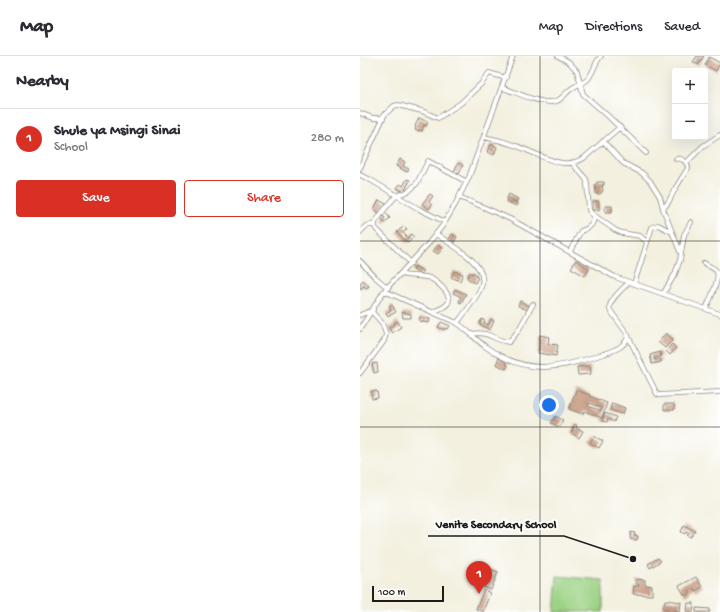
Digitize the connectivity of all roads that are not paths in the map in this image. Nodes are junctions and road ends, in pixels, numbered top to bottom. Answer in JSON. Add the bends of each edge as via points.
{"nodes":[{"id":1,"x":513,"y":56,"type":"edge"},
{"id":2,"x":558,"y":56,"type":"edge"},
{"id":3,"x":601,"y":56,"type":"edge"},
{"id":4,"x":506,"y":78,"type":"junction"},
{"id":5,"x":580,"y":84,"type":"junction"},
{"id":6,"x":503,"y":88,"type":"junction"},
{"id":7,"x":360,"y":113,"type":"edge"},
{"id":8,"x":385,"y":115,"type":"junction"},
{"id":9,"x":620,"y":127,"type":"junction"},
{"id":10,"x":720,"y":135,"type":"edge"},
{"id":11,"x":484,"y":137,"type":"junction"},
{"id":12,"x":603,"y":141,"type":"junction"},
{"id":13,"x":646,"y":153,"type":"dead end"},
{"id":14,"x":676,"y":159,"type":"dead end"},
{"id":15,"x":572,"y":163,"type":"junction"},
{"id":16,"x":686,"y":163,"type":"junction"},
{"id":17,"x":360,"y":168,"type":"edge"},
{"id":18,"x":360,"y":175,"type":"edge"},
{"id":19,"x":467,"y":182,"type":"junction"},
{"id":20,"x":396,"y":196,"type":"junction"},
{"id":21,"x":459,"y":197,"type":"junction"},
{"id":22,"x":663,"y":208,"type":"junction"},
{"id":23,"x":595,"y":216,"type":"junction"},
{"id":24,"x":445,"y":222,"type":"junction"},
{"id":25,"x":691,"y":222,"type":"dead end"},
{"id":26,"x":375,"y":224,"type":"junction"},
{"id":27,"x":360,"y":232,"type":"edge"},
{"id":28,"x":673,"y":232,"type":"junction"},
{"id":29,"x":436,"y":234,"type":"junction"},
{"id":30,"x":647,"y":242,"type":"junction"},
{"id":31,"x":570,"y":251,"type":"junction"},
{"id":32,"x":681,"y":254,"type":"junction"},
{"id":33,"x":360,"y":261,"type":"edge"},
{"id":34,"x":411,"y":263,"type":"junction"},
{"id":35,"x":704,"y":263,"type":"dead end"},
{"id":36,"x":400,"y":274,"type":"junction"},
{"id":37,"x":629,"y":282,"type":"junction"},
{"id":38,"x":634,"y":284,"type":"junction"},
{"id":39,"x":388,"y":288,"type":"junction"},
{"id":40,"x":384,"y":291,"type":"junction"},
{"id":41,"x":663,"y":294,"type":"junction"},
{"id":42,"x":533,"y":304,"type":"dead end"},
{"id":43,"x":706,"y":309,"type":"junction"},
{"id":44,"x":373,"y":311,"type":"junction"},
{"id":45,"x":432,"y":312,"type":"junction"},
{"id":46,"x":720,"y":314,"type":"edge"},
{"id":47,"x":360,"y":315,"type":"edge"},
{"id":48,"x":458,"y":323,"type":"junction"},
{"id":49,"x":360,"y":330,"type":"edge"},
{"id":50,"x":472,"y":334,"type":"junction"},
{"id":51,"x":628,"y":335,"type":"junction"},
{"id":52,"x":360,"y":373,"type":"edge"},
{"id":53,"x":720,"y":392,"type":"edge"}],
"edges":[{"from":1,"to":4,"type":"street"},
{"from":2,"to":5,"type":"street","via":[[574,66]]},
{"from":3,"to":5,"type":"street","via":[[590,76]]},
{"from":4,"to":6,"type":"street"},
{"from":4,"to":8,"type":"street","via":[[489,73],[467,98],[441,117],[436,118],[422,111],[398,105]]},
{"from":5,"to":6,"type":"street","via":[[557,101],[549,102]]},
{"from":5,"to":9,"type":"street","via":[[583,94]]},
{"from":6,"to":11,"type":"street"},
{"from":7,"to":8,"type":"street","via":[[378,119]]},
{"from":8,"to":17,"type":"street"},
{"from":9,"to":12,"type":"street"},
{"from":9,"to":13,"type":"street"},
{"from":10,"to":16,"type":"street","via":[[703,146]]},
{"from":11,"to":15,"type":"street","via":[[512,144],[556,162]]},
{"from":11,"to":19,"type":"street"},
{"from":12,"to":15,"type":"street","via":[[584,158]]},
{"from":12,"to":22,"type":"street","via":[[623,163],[642,173],[650,181],[660,197]]},
{"from":14,"to":16,"type":"street","via":[[679,158]]},
{"from":15,"to":23,"type":"street","via":[[586,179],[589,210]]},
{"from":16,"to":22,"type":"street","via":[[687,170]]},
{"from":18,"to":20,"type":"street"},
{"from":19,"to":20,"type":"street","via":[[428,161],[417,183],[409,191]]},
{"from":19,"to":21,"type":"street"},
{"from":20,"to":24,"type":"street"},
{"from":20,"to":26,"type":"street"},
{"from":21,"to":24,"type":"street"},
{"from":21,"to":31,"type":"street","via":[[510,219]]},
{"from":22,"to":28,"type":"street"},
{"from":23,"to":30,"type":"street","via":[[616,230],[640,236]]},
{"from":23,"to":31,"type":"street","via":[[592,224],[581,231]]},
{"from":24,"to":29,"type":"street"},
{"from":25,"to":32,"type":"street","via":[[684,235]]},
{"from":26,"to":27,"type":"street","via":[[366,226]]},
{"from":26,"to":34,"type":"street","via":[[380,234]]},
{"from":28,"to":30,"type":"street","via":[[664,227],[654,226]]},
{"from":28,"to":32,"type":"street"},
{"from":29,"to":34,"type":"street"},
{"from":29,"to":48,"type":"street","via":[[466,254],[482,276],[480,290]]},
{"from":30,"to":38,"type":"street"},
{"from":31,"to":37,"type":"street","via":[[615,277]]},
{"from":32,"to":41,"type":"street","via":[[675,274]]},
{"from":33,"to":39,"type":"street"},
{"from":34,"to":36,"type":"street"},
{"from":35,"to":43,"type":"street","via":[[719,276]]},
{"from":36,"to":39,"type":"street"},
{"from":36,"to":45,"type":"street","via":[[426,277],[435,281],[445,291],[449,297],[447,305]]},
{"from":37,"to":38,"type":"street"},
{"from":37,"to":51,"type":"street","via":[[609,307]]},
{"from":38,"to":41,"type":"street"},
{"from":39,"to":40,"type":"street"},
{"from":40,"to":44,"type":"street"},
{"from":40,"to":45,"type":"street"},
{"from":41,"to":43,"type":"street"},
{"from":42,"to":50,"type":"street","via":[[509,342],[486,333]]},
{"from":43,"to":46,"type":"street"},
{"from":44,"to":47,"type":"street"},
{"from":44,"to":49,"type":"street"},
{"from":44,"to":52,"type":"street","via":[[386,334],[384,341]]},
{"from":45,"to":48,"type":"street"},
{"from":48,"to":50,"type":"street"},
{"from":50,"to":51,"type":"street","via":[[484,346],[509,361],[540,368],[579,362],[617,348],[626,343]]},
{"from":51,"to":53,"type":"street","via":[[657,394]]}]}
